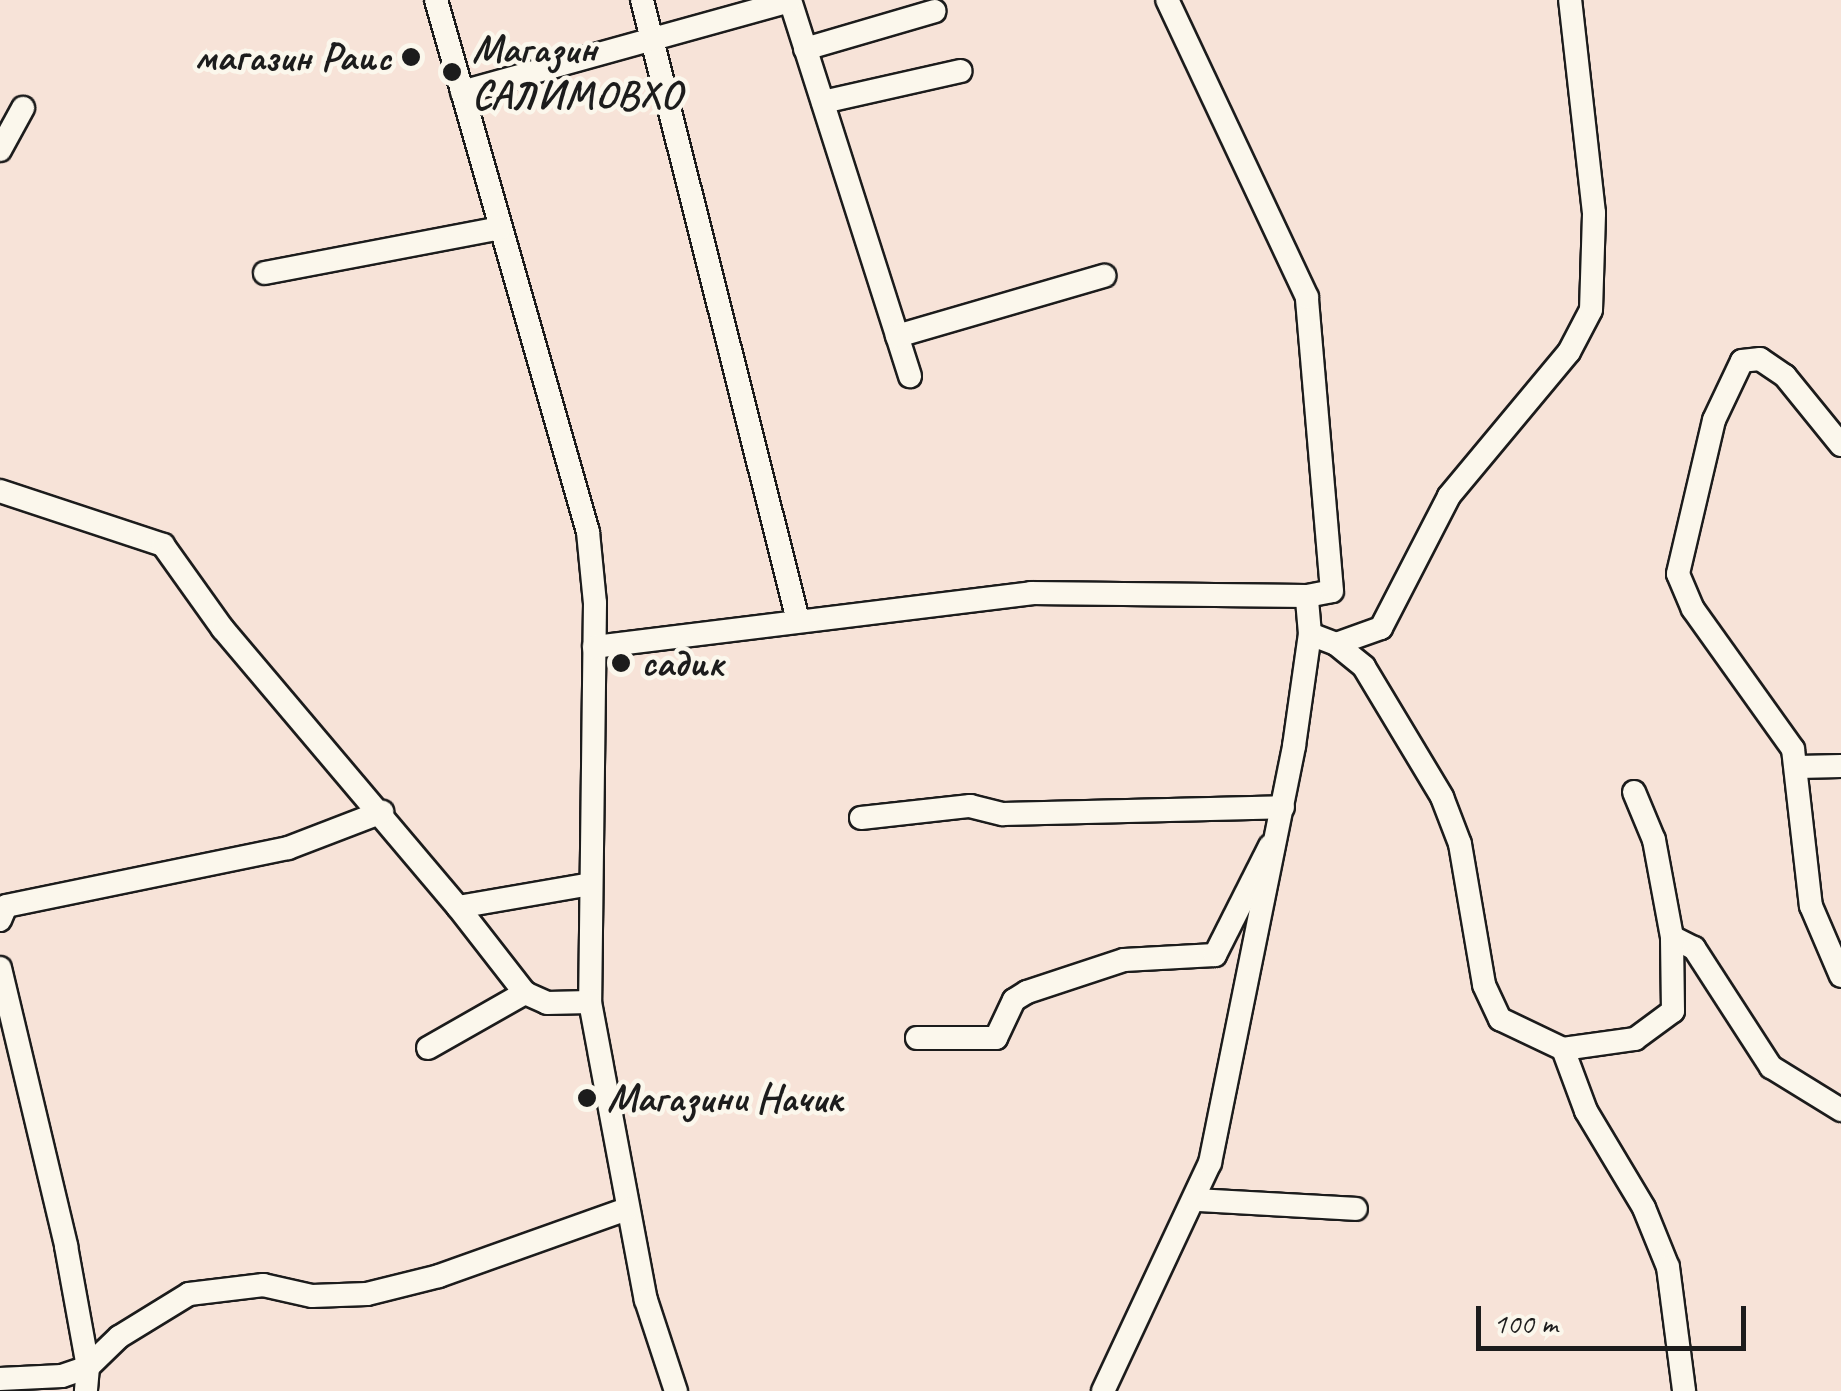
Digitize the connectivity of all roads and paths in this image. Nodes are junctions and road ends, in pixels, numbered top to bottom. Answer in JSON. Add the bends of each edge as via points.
{"nodes":[{"id":1,"x":436,"y":0,"type":"edge"},
{"id":2,"x":642,"y":0,"type":"edge"},
{"id":3,"x":790,"y":0,"type":"edge"},
{"id":4,"x":1167,"y":0,"type":"edge"},
{"id":5,"x":1570,"y":0,"type":"edge"},
{"id":6,"x":935,"y":11,"type":"dead end"},
{"id":7,"x":653,"y":42,"type":"junction"},
{"id":8,"x":806,"y":49,"type":"junction"},
{"id":9,"x":961,"y":71,"type":"dead end"},
{"id":10,"x":462,"y":92,"type":"junction"},
{"id":11,"x":822,"y":102,"type":"junction"},
{"id":12,"x":23,"y":108,"type":"dead end"},
{"id":13,"x":0,"y":150,"type":"edge"},
{"id":14,"x":500,"y":228,"type":"junction"},
{"id":15,"x":265,"y":273,"type":"dead end"},
{"id":16,"x":1104,"y":276,"type":"dead end"},
{"id":17,"x":897,"y":336,"type":"junction"},
{"id":18,"x":910,"y":376,"type":"dead end"},
{"id":19,"x":1841,"y":446,"type":"edge"},
{"id":20,"x":0,"y":490,"type":"edge"},
{"id":21,"x":1307,"y":596,"type":"junction"},
{"id":22,"x":798,"y":620,"type":"junction"},
{"id":23,"x":1310,"y":634,"type":"junction"},
{"id":24,"x":1336,"y":644,"type":"junction"},
{"id":25,"x":594,"y":648,"type":"junction"},
{"id":26,"x":1841,"y":766,"type":"edge"},
{"id":27,"x":1798,"y":767,"type":"junction"},
{"id":28,"x":1634,"y":792,"type":"dead end"},
{"id":29,"x":382,"y":812,"type":"junction"},
{"id":30,"x":861,"y":818,"type":"dead end"},
{"id":31,"x":1281,"y":818,"type":"junction"},
{"id":32,"x":0,"y":882,"type":"edge"},
{"id":33,"x":592,"y":884,"type":"junction"},
{"id":34,"x":458,"y":907,"type":"junction"},
{"id":35,"x":3,"y":913,"type":"edge"},
{"id":36,"x":1672,"y":938,"type":"junction"},
{"id":37,"x":0,"y":968,"type":"edge"},
{"id":38,"x":1841,"y":976,"type":"edge"},
{"id":39,"x":526,"y":994,"type":"junction"},
{"id":40,"x":590,"y":1002,"type":"junction"},
{"id":41,"x":917,"y":1038,"type":"dead end"},
{"id":42,"x":428,"y":1048,"type":"dead end"},
{"id":43,"x":1563,"y":1049,"type":"junction"},
{"id":44,"x":1841,"y":1110,"type":"edge"},
{"id":45,"x":1196,"y":1200,"type":"junction"},
{"id":46,"x":627,"y":1209,"type":"junction"},
{"id":47,"x":1356,"y":1209,"type":"dead end"},
{"id":48,"x":86,"y":1379,"type":"edge"},
{"id":49,"x":0,"y":1380,"type":"edge"},
{"id":50,"x":676,"y":1391,"type":"edge"},
{"id":51,"x":1104,"y":1391,"type":"edge"},
{"id":52,"x":1684,"y":1391,"type":"edge"}],
"edges":[{"from":1,"to":10,"type":"street"},
{"from":2,"to":7,"type":"street"},
{"from":3,"to":7,"type":"street"},
{"from":3,"to":8,"type":"street"},
{"from":4,"to":21,"type":"street","via":[[1306,297],[1334,582],[1326,595]]},
{"from":5,"to":24,"type":"street","via":[[1594,214],[1591,310],[1569,352],[1450,496],[1380,628]]},
{"from":6,"to":8,"type":"street"},
{"from":7,"to":10,"type":"street"},
{"from":7,"to":22,"type":"street"},
{"from":8,"to":11,"type":"street"},
{"from":9,"to":11,"type":"street"},
{"from":10,"to":14,"type":"street"},
{"from":11,"to":17,"type":"street"},
{"from":12,"to":13,"type":"street"},
{"from":14,"to":15,"type":"street"},
{"from":14,"to":25,"type":"street","via":[[588,532]]},
{"from":16,"to":17,"type":"street"},
{"from":17,"to":18,"type":"street"},
{"from":19,"to":27,"type":"street","via":[[1785,376],[1760,359],[1742,361],[1714,420],[1679,554],[1684,594],[1782,731]]},
{"from":20,"to":29,"type":"street","via":[[163,545],[223,629]]},
{"from":21,"to":22,"type":"street","via":[[1031,593]]},
{"from":21,"to":23,"type":"street"},
{"from":22,"to":25,"type":"street"},
{"from":23,"to":24,"type":"street"},
{"from":23,"to":31,"type":"street"},
{"from":24,"to":43,"type":"street","via":[[1364,667],[1442,797],[1460,844],[1490,1003],[1500,1019]]},
{"from":25,"to":33,"type":"street"},
{"from":26,"to":27,"type":"street"},
{"from":27,"to":38,"type":"street","via":[[1812,906]]},
{"from":28,"to":36,"type":"street","via":[[1654,840]]},
{"from":29,"to":34,"type":"street"},
{"from":29,"to":35,"type":"street","via":[[288,848]]},
{"from":30,"to":31,"type":"street","via":[[970,806],[1003,814]]},
{"from":31,"to":41,"type":"street","via":[[1215,955],[1124,960],[1026,992],[1014,1000],[996,1038]]},
{"from":31,"to":45,"type":"street","via":[[1232,1066]]},
{"from":32,"to":35,"type":"street"},
{"from":33,"to":34,"type":"street"},
{"from":33,"to":40,"type":"street"},
{"from":34,"to":39,"type":"street"},
{"from":36,"to":43,"type":"street","via":[[1675,1000],[1667,1020],[1635,1039]]},
{"from":36,"to":44,"type":"street","via":[[1694,948],[1771,1066]]},
{"from":37,"to":48,"type":"street"},
{"from":39,"to":40,"type":"street","via":[[547,1003]]},
{"from":39,"to":42,"type":"street"},
{"from":40,"to":46,"type":"street"},
{"from":43,"to":52,"type":"street","via":[[1586,1111],[1644,1208],[1668,1268]]},
{"from":45,"to":47,"type":"street"},
{"from":45,"to":51,"type":"street"},
{"from":46,"to":48,"type":"street","via":[[439,1276],[368,1294],[312,1296],[263,1285],[189,1294],[120,1337]]},
{"from":46,"to":50,"type":"street","via":[[646,1300]]},
{"from":48,"to":49,"type":"street"}]}
